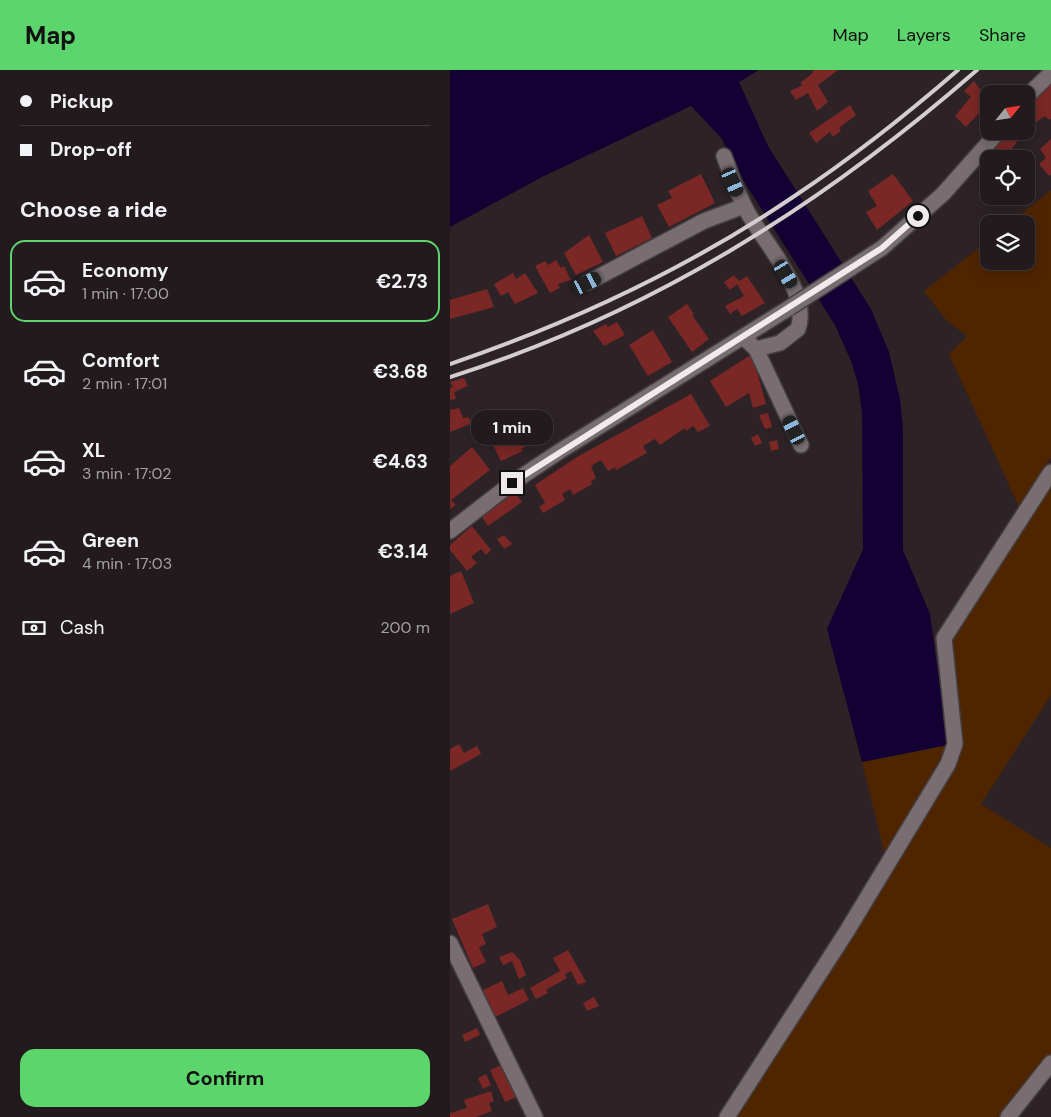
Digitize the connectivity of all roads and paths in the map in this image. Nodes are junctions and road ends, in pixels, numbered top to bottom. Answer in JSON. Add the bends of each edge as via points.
{"nodes":[{"id":1,"x":1051,"y":73,"type":"edge"},
{"id":2,"x":1035,"y":89,"type":"edge"},
{"id":3,"x":990,"y":140,"type":"edge"},
{"id":4,"x":724,"y":156,"type":"dead end"},
{"id":5,"x":744,"y":206,"type":"junction"},
{"id":6,"x":587,"y":283,"type":"dead end"},
{"id":7,"x":743,"y":336,"type":"junction"},
{"id":8,"x":756,"y":349,"type":"junction"},
{"id":9,"x":801,"y":445,"type":"dead end"},
{"id":10,"x":1051,"y":472,"type":"edge"},
{"id":11,"x":450,"y":531,"type":"edge"},
{"id":12,"x":450,"y":943,"type":"edge"},
{"id":13,"x":1051,"y":1063,"type":"edge"},
{"id":14,"x":535,"y":1117,"type":"edge"},
{"id":15,"x":727,"y":1117,"type":"edge"},
{"id":16,"x":1008,"y":1117,"type":"edge"}],
"edges":[{"from":1,"to":2,"type":"street"},
{"from":3,"to":7,"type":"street","bridge":true,"via":[[943,194],[882,248]]},
{"from":4,"to":5,"type":"street"},
{"from":5,"to":6,"type":"street","via":[[704,221]]},
{"from":5,"to":8,"type":"street","via":[[796,290],[801,306],[800,323],[794,334],[780,343]]},
{"from":7,"to":8,"type":"street"},
{"from":7,"to":11,"type":"street","via":[[560,451]]},
{"from":8,"to":9,"type":"street"},
{"from":10,"to":15,"type":"street","via":[[944,638],[955,744],[948,764],[847,931]]},
{"from":12,"to":14,"type":"street"},
{"from":13,"to":16,"type":"street"}]}
